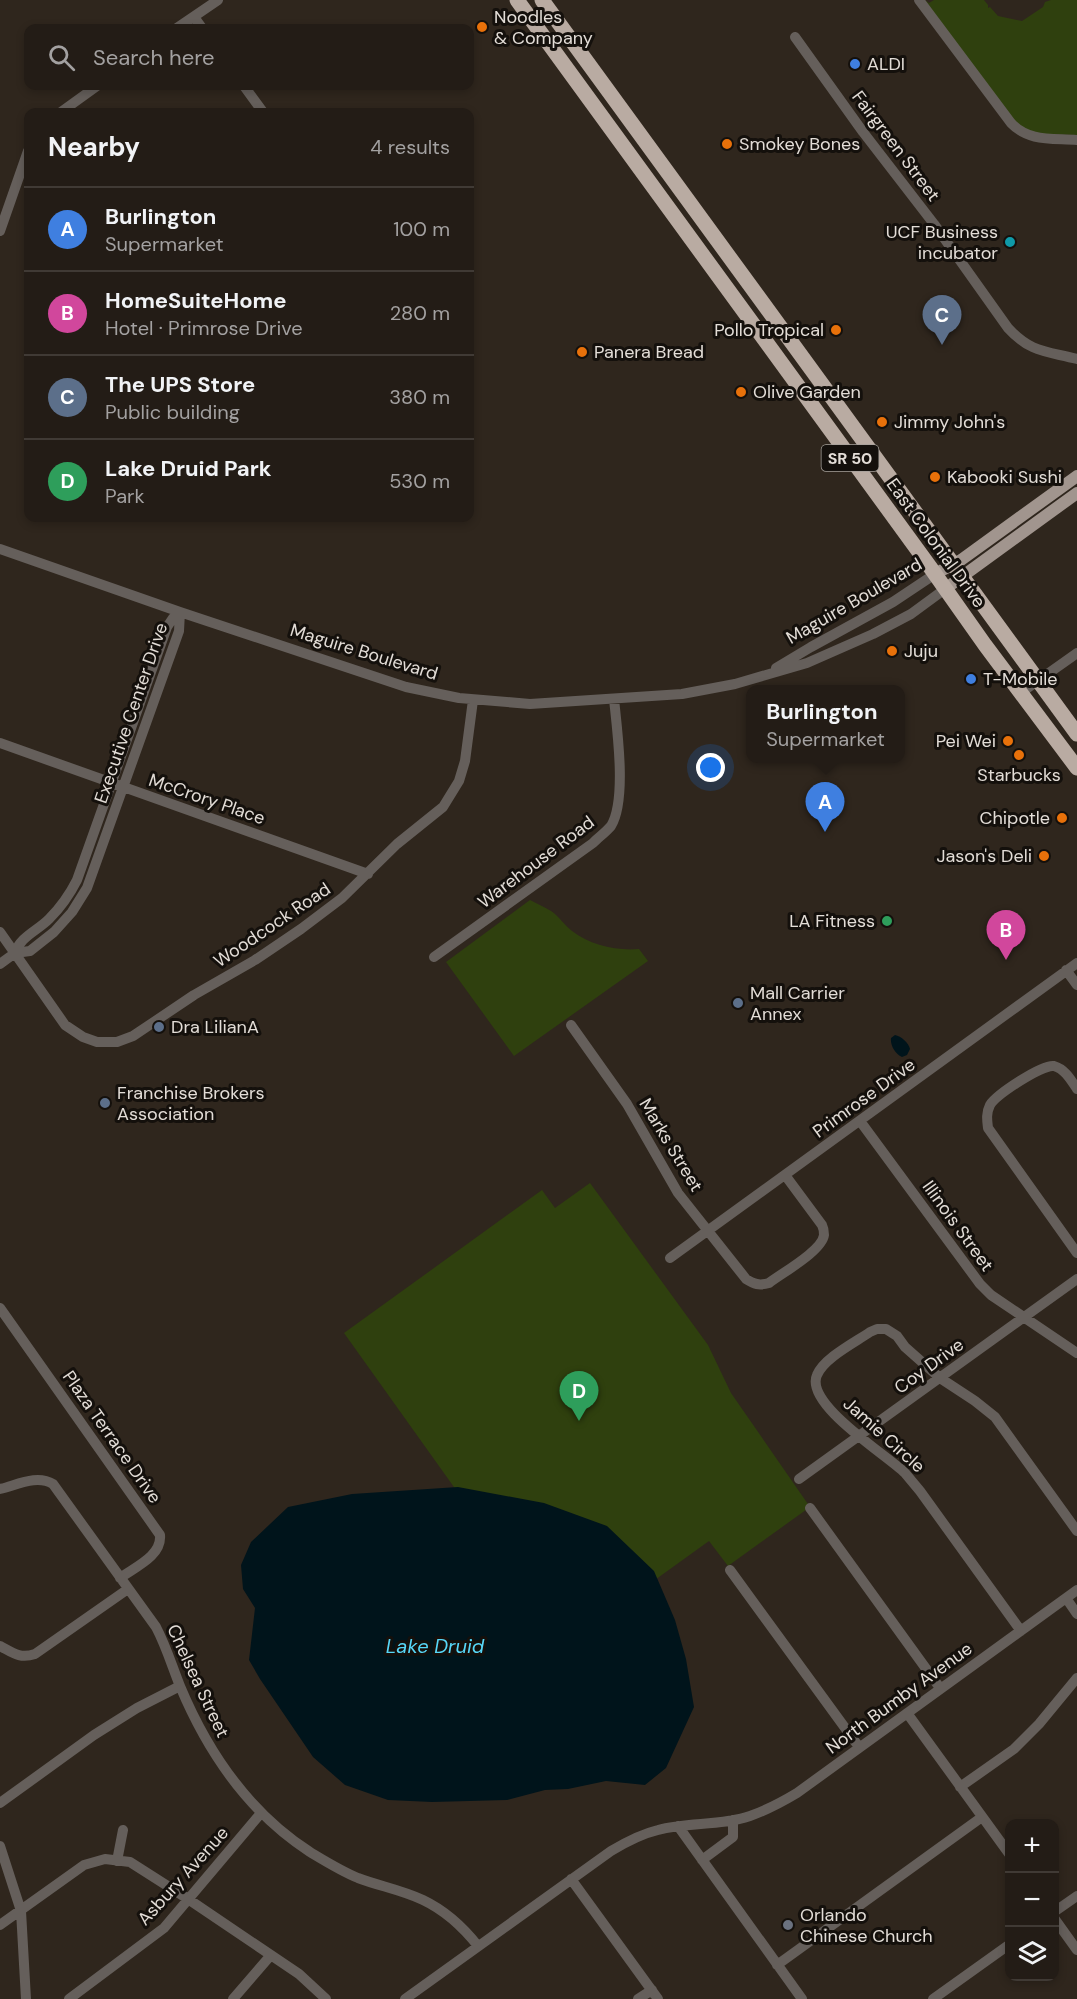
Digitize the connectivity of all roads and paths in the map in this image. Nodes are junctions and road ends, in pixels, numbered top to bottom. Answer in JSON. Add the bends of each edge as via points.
{"nodes":[{"id":1,"x":218,"y":0,"type":"edge"},
{"id":2,"x":517,"y":0,"type":"edge"},
{"id":3,"x":542,"y":0,"type":"edge"},
{"id":4,"x":919,"y":0,"type":"edge"},
{"id":5,"x":194,"y":17,"type":"junction"},
{"id":6,"x":183,"y":24,"type":"edge"},
{"id":7,"x":199,"y":24,"type":"edge"},
{"id":8,"x":795,"y":37,"type":"dead end"},
{"id":9,"x":91,"y":90,"type":"edge"},
{"id":10,"x":247,"y":90,"type":"edge"},
{"id":11,"x":67,"y":108,"type":"edge"},
{"id":12,"x":260,"y":108,"type":"edge"},
{"id":13,"x":1077,"y":140,"type":"edge"},
{"id":14,"x":654,"y":155,"type":"junction"},
{"id":15,"x":24,"y":162,"type":"edge"},
{"id":16,"x":637,"y":165,"type":"junction"},
{"id":17,"x":0,"y":231,"type":"edge"},
{"id":18,"x":723,"y":285,"type":"junction"},
{"id":19,"x":785,"y":334,"type":"junction"},
{"id":20,"x":765,"y":342,"type":"junction"},
{"id":21,"x":1077,"y":359,"type":"edge"},
{"id":22,"x":862,"y":440,"type":"junction"},
{"id":23,"x":1077,"y":476,"type":"edge"},
{"id":24,"x":1077,"y":493,"type":"edge"},
{"id":25,"x":0,"y":549,"type":"edge"},
{"id":26,"x":957,"y":571,"type":"junction"},
{"id":27,"x":935,"y":574,"type":"junction"},
{"id":28,"x":945,"y":589,"type":"junction"},
{"id":29,"x":180,"y":612,"type":"junction"},
{"id":30,"x":1077,"y":652,"type":"edge"},
{"id":31,"x":766,"y":675,"type":"junction"},
{"id":32,"x":1038,"y":680,"type":"junction"},
{"id":33,"x":1022,"y":692,"type":"junction"},
{"id":34,"x":614,"y":699,"type":"junction"},
{"id":35,"x":473,"y":700,"type":"junction"},
{"id":36,"x":1077,"y":734,"type":"edge"},
{"id":37,"x":0,"y":743,"type":"edge"},
{"id":38,"x":1077,"y":768,"type":"edge"},
{"id":39,"x":112,"y":783,"type":"junction"},
{"id":40,"x":124,"y":787,"type":"junction"},
{"id":41,"x":368,"y":874,"type":"junction"},
{"id":42,"x":0,"y":932,"type":"edge"},
{"id":43,"x":15,"y":953,"type":"junction"},
{"id":44,"x":434,"y":957,"type":"dead end"},
{"id":45,"x":1077,"y":963,"type":"edge"},
{"id":46,"x":0,"y":964,"type":"edge"},
{"id":47,"x":1066,"y":970,"type":"junction"},
{"id":48,"x":1077,"y":985,"type":"edge"},
{"id":49,"x":571,"y":1025,"type":"dead end"},
{"id":50,"x":1077,"y":1089,"type":"edge"},
{"id":51,"x":860,"y":1121,"type":"junction"},
{"id":52,"x":785,"y":1175,"type":"junction"},
{"id":53,"x":707,"y":1231,"type":"junction"},
{"id":54,"x":1077,"y":1253,"type":"edge"},
{"id":55,"x":670,"y":1258,"type":"dead end"},
{"id":56,"x":1077,"y":1279,"type":"edge"},
{"id":57,"x":0,"y":1308,"type":"edge"},
{"id":58,"x":1025,"y":1317,"type":"junction"},
{"id":59,"x":1077,"y":1353,"type":"edge"},
{"id":60,"x":940,"y":1378,"type":"junction"},
{"id":61,"x":859,"y":1436,"type":"junction"},
{"id":62,"x":799,"y":1479,"type":"dead end"},
{"id":63,"x":0,"y":1489,"type":"edge"},
{"id":64,"x":810,"y":1508,"type":"dead end"},
{"id":65,"x":1077,"y":1531,"type":"edge"},
{"id":66,"x":730,"y":1570,"type":"dead end"},
{"id":67,"x":120,"y":1578,"type":"junction"},
{"id":68,"x":128,"y":1589,"type":"junction"},
{"id":69,"x":1077,"y":1590,"type":"edge"},
{"id":70,"x":1066,"y":1598,"type":"junction"},
{"id":71,"x":1077,"y":1614,"type":"edge"},
{"id":72,"x":1021,"y":1631,"type":"junction"},
{"id":73,"x":0,"y":1646,"type":"edge"},
{"id":74,"x":1077,"y":1678,"type":"edge"},
{"id":75,"x":180,"y":1686,"type":"junction"},
{"id":76,"x":940,"y":1688,"type":"junction"},
{"id":77,"x":1063,"y":1694,"type":"junction"},
{"id":78,"x":1077,"y":1696,"type":"edge"},
{"id":79,"x":907,"y":1713,"type":"junction"},
{"id":80,"x":859,"y":1747,"type":"junction"},
{"id":81,"x":960,"y":1787,"type":"junction"},
{"id":82,"x":0,"y":1803,"type":"edge"},
{"id":83,"x":261,"y":1812,"type":"junction"},
{"id":84,"x":982,"y":1817,"type":"junction"},
{"id":85,"x":733,"y":1820,"type":"junction"},
{"id":86,"x":678,"y":1826,"type":"junction"},
{"id":87,"x":123,"y":1830,"type":"dead end"},
{"id":88,"x":0,"y":1846,"type":"edge"},
{"id":89,"x":1005,"y":1849,"type":"edge"},
{"id":90,"x":702,"y":1860,"type":"junction"},
{"id":91,"x":117,"y":1861,"type":"junction"},
{"id":92,"x":571,"y":1879,"type":"junction"},
{"id":93,"x":1077,"y":1896,"type":"edge"},
{"id":94,"x":188,"y":1899,"type":"junction"},
{"id":95,"x":1059,"y":1909,"type":"edge"},
{"id":96,"x":21,"y":1911,"type":"junction"},
{"id":97,"x":0,"y":1925,"type":"edge"},
{"id":98,"x":1059,"y":1925,"type":"edge"},
{"id":99,"x":478,"y":1946,"type":"junction"},
{"id":100,"x":1005,"y":1948,"type":"edge"},
{"id":101,"x":1077,"y":1950,"type":"edge"},
{"id":102,"x":271,"y":1955,"type":"junction"},
{"id":103,"x":777,"y":1965,"type":"junction"},
{"id":104,"x":655,"y":1995,"type":"edge"},
{"id":105,"x":26,"y":1999,"type":"edge"},
{"id":106,"x":69,"y":1999,"type":"edge"},
{"id":107,"x":233,"y":1999,"type":"edge"},
{"id":108,"x":326,"y":1999,"type":"edge"},
{"id":109,"x":405,"y":1999,"type":"edge"},
{"id":110,"x":638,"y":1999,"type":"edge"},
{"id":111,"x":802,"y":1999,"type":"edge"},
{"id":112,"x":933,"y":1999,"type":"edge"}],
"edges":[{"from":1,"to":5,"type":"street"},
{"from":2,"to":16,"type":"highway","name":"East Colonial Drive","number":"SR 50"},
{"from":3,"to":14,"type":"highway","name":"East Colonial Drive","number":"SR 50"},
{"from":4,"to":13,"type":"street","via":[[1020,133]]},
{"from":5,"to":6,"type":"street"},
{"from":5,"to":7,"type":"street"},
{"from":8,"to":21,"type":"street","name":"Fairgreen Street","via":[[1008,328],[1036,350]]},
{"from":9,"to":11,"type":"street"},
{"from":10,"to":12,"type":"street"},
{"from":14,"to":16,"type":"street"},
{"from":14,"to":19,"type":"highway","name":"East Colonial Drive","number":"SR 50"},
{"from":15,"to":17,"type":"street"},
{"from":16,"to":18,"type":"highway","name":"East Colonial Drive","number":"SR 50"},
{"from":18,"to":19,"type":"highway","via":[[738,290],[767,327]]},
{"from":18,"to":20,"type":"highway","name":"East Colonial Drive","number":"SR 50"},
{"from":19,"to":22,"type":"highway","name":"East Colonial Drive","number":"SR 50"},
{"from":20,"to":22,"type":"highway","via":[[786,349],[847,434]]},
{"from":20,"to":27,"type":"highway","name":"East Colonial Drive","number":"SR 50"},
{"from":22,"to":26,"type":"highway","name":"East Colonial Drive","number":"SR 50"},
{"from":23,"to":26,"type":"main road","name":"Maguire Boulevard"},
{"from":24,"to":26,"type":"main road","name":"Maguire Boulevard"},
{"from":25,"to":29,"type":"street","name":"Maguire Boulevard"},
{"from":26,"to":27,"type":"main road","name":"Maguire Boulevard"},
{"from":26,"to":28,"type":"main road","name":"Maguire Boulevard"},
{"from":26,"to":32,"type":"highway","name":"East Colonial Drive","number":"SR 50"},
{"from":27,"to":28,"type":"highway","name":"East Colonial Drive","number":"SR 50"},
{"from":27,"to":31,"type":"street","name":"Maguire Boulevard"},
{"from":28,"to":31,"type":"street","name":"Maguire Boulevard","via":[[911,614],[873,634],[807,663]]},
{"from":28,"to":33,"type":"highway","name":"East Colonial Drive","number":"SR 50"},
{"from":29,"to":35,"type":"street","name":"Maguire Boulevard","via":[[406,687]]},
{"from":29,"to":39,"type":"street","name":"Executive Center Drive","via":[[167,627]]},
{"from":29,"to":40,"type":"street","name":"Executive Center Drive","via":[[179,631]]},
{"from":30,"to":32,"type":"street"},
{"from":31,"to":34,"type":"street","name":"Maguire Boulevard","via":[[682,694]]},
{"from":32,"to":33,"type":"street"},
{"from":32,"to":36,"type":"highway","name":"East Colonial Drive","number":"SR 50"},
{"from":33,"to":38,"type":"highway","name":"East Colonial Drive","number":"SR 50"},
{"from":34,"to":35,"type":"street","name":"Maguire Boulevard","via":[[530,704]]},
{"from":34,"to":44,"type":"street","name":"Warehouse Road","via":[[620,782],[618,807],[610,826],[593,843]]},
{"from":35,"to":41,"type":"street","name":"Woodcock Road","via":[[465,761],[449,800]]},
{"from":37,"to":39,"type":"street","name":"McCrory Place"},
{"from":39,"to":40,"type":"street","name":"McCrory Place"},
{"from":39,"to":43,"type":"street","name":"Executive Center Drive","via":[[74,885],[53,915],[20,942]]},
{"from":40,"to":41,"type":"street","name":"McCrory Place"},
{"from":40,"to":43,"type":"street","name":"Executive Center Drive","via":[[95,870],[76,906],[39,944],[27,952]]},
{"from":41,"to":43,"type":"street","name":"Woodcock Road","via":[[342,898],[255,960],[186,1000],[138,1034],[117,1042],[97,1042],[65,1025]]},
{"from":42,"to":43,"type":"street"},
{"from":43,"to":46,"type":"street","name":"Executive Center Drive"},
{"from":45,"to":47,"type":"street","name":"Primrose Drive"},
{"from":47,"to":48,"type":"street"},
{"from":47,"to":51,"type":"street","name":"Primrose Drive"},
{"from":49,"to":53,"type":"street","name":"Marks Street","via":[[627,1104],[678,1193]]},
{"from":50,"to":54,"type":"street","via":[[1065,1073],[1056,1066],[1048,1066],[997,1097],[987,1115],[988,1128]]},
{"from":51,"to":52,"type":"street","name":"Primrose Drive"},
{"from":51,"to":58,"type":"street","name":"Illinois Street","via":[[980,1284]]},
{"from":52,"to":53,"type":"street","name":"Primrose Drive"},
{"from":52,"to":53,"type":"street","name":"Marks Street","via":[[822,1225],[824,1234],[814,1250],[769,1283],[753,1284],[746,1279]]},
{"from":53,"to":55,"type":"street","name":"Primrose Drive"},
{"from":56,"to":58,"type":"street","name":"Coy Drive"},
{"from":57,"to":67,"type":"street","name":"Plaza Terrace Drive","via":[[160,1535],[159,1548],[153,1555]]},
{"from":58,"to":59,"type":"street","name":"Illinois Street"},
{"from":58,"to":60,"type":"street","name":"Coy Drive"},
{"from":60,"to":61,"type":"street","name":"Coy Drive"},
{"from":60,"to":61,"type":"street","name":"Jamie Circle","via":[[886,1329],[870,1332],[828,1361],[815,1378],[816,1388],[821,1399]]},
{"from":60,"to":65,"type":"street","via":[[995,1417]]},
{"from":61,"to":62,"type":"street","name":"Coy Drive"},
{"from":61,"to":72,"type":"street","name":"Jamie Circle","via":[[905,1473]]},
{"from":63,"to":67,"type":"street","name":"Chelsea Street","via":[[36,1479],[53,1484]]},
{"from":64,"to":76,"type":"street"},
{"from":66,"to":80,"type":"street"},
{"from":67,"to":68,"type":"street","name":"Chelsea Street"},
{"from":68,"to":73,"type":"street","via":[[35,1654],[17,1656]]},
{"from":68,"to":75,"type":"street","name":"Chelsea Street","via":[[165,1643]]},
{"from":69,"to":70,"type":"street","name":"North Bumby Avenue"},
{"from":70,"to":71,"type":"street"},
{"from":70,"to":72,"type":"street","name":"North Bumby Avenue"},
{"from":72,"to":76,"type":"street","name":"North Bumby Avenue"},
{"from":74,"to":77,"type":"street"},
{"from":75,"to":82,"type":"street","via":[[94,1735]]},
{"from":75,"to":83,"type":"street","name":"Chelsea Street","via":[[226,1774]]},
{"from":76,"to":79,"type":"street","name":"North Bumby Avenue"},
{"from":77,"to":78,"type":"street"},
{"from":77,"to":81,"type":"street","via":[[1014,1749]]},
{"from":79,"to":80,"type":"street","name":"North Bumby Avenue"},
{"from":79,"to":81,"type":"street"},
{"from":80,"to":85,"type":"street","name":"North Bumby Avenue","via":[[776,1805]]},
{"from":81,"to":84,"type":"street"},
{"from":83,"to":94,"type":"street","name":"Asbury Avenue"},
{"from":83,"to":99,"type":"street","name":"Chelsea Street","via":[[329,1864],[438,1908]]},
{"from":84,"to":89,"type":"street"},
{"from":84,"to":103,"type":"street"},
{"from":85,"to":86,"type":"street","name":"North Bumby Avenue"},
{"from":85,"to":90,"type":"street","via":[[733,1837]]},
{"from":86,"to":90,"type":"street"},
{"from":86,"to":92,"type":"street","name":"North Bumby Avenue","via":[[627,1841]]},
{"from":87,"to":91,"type":"street"},
{"from":88,"to":96,"type":"street"},
{"from":90,"to":103,"type":"street"},
{"from":91,"to":94,"type":"street","via":[[130,1862]]},
{"from":91,"to":96,"type":"street","via":[[105,1859],[84,1865]]},
{"from":92,"to":99,"type":"street","name":"North Bumby Avenue"},
{"from":92,"to":104,"type":"street"},
{"from":93,"to":95,"type":"street"},
{"from":94,"to":102,"type":"street"},
{"from":94,"to":106,"type":"street","name":"Asbury Avenue","via":[[158,1932]]},
{"from":96,"to":97,"type":"street"},
{"from":96,"to":105,"type":"street"},
{"from":98,"to":101,"type":"street"},
{"from":99,"to":109,"type":"street","name":"North Bumby Avenue"},
{"from":100,"to":112,"type":"street"},
{"from":102,"to":107,"type":"street"},
{"from":102,"to":108,"type":"street"},
{"from":103,"to":111,"type":"street"},
{"from":104,"to":110,"type":"street"}]}
